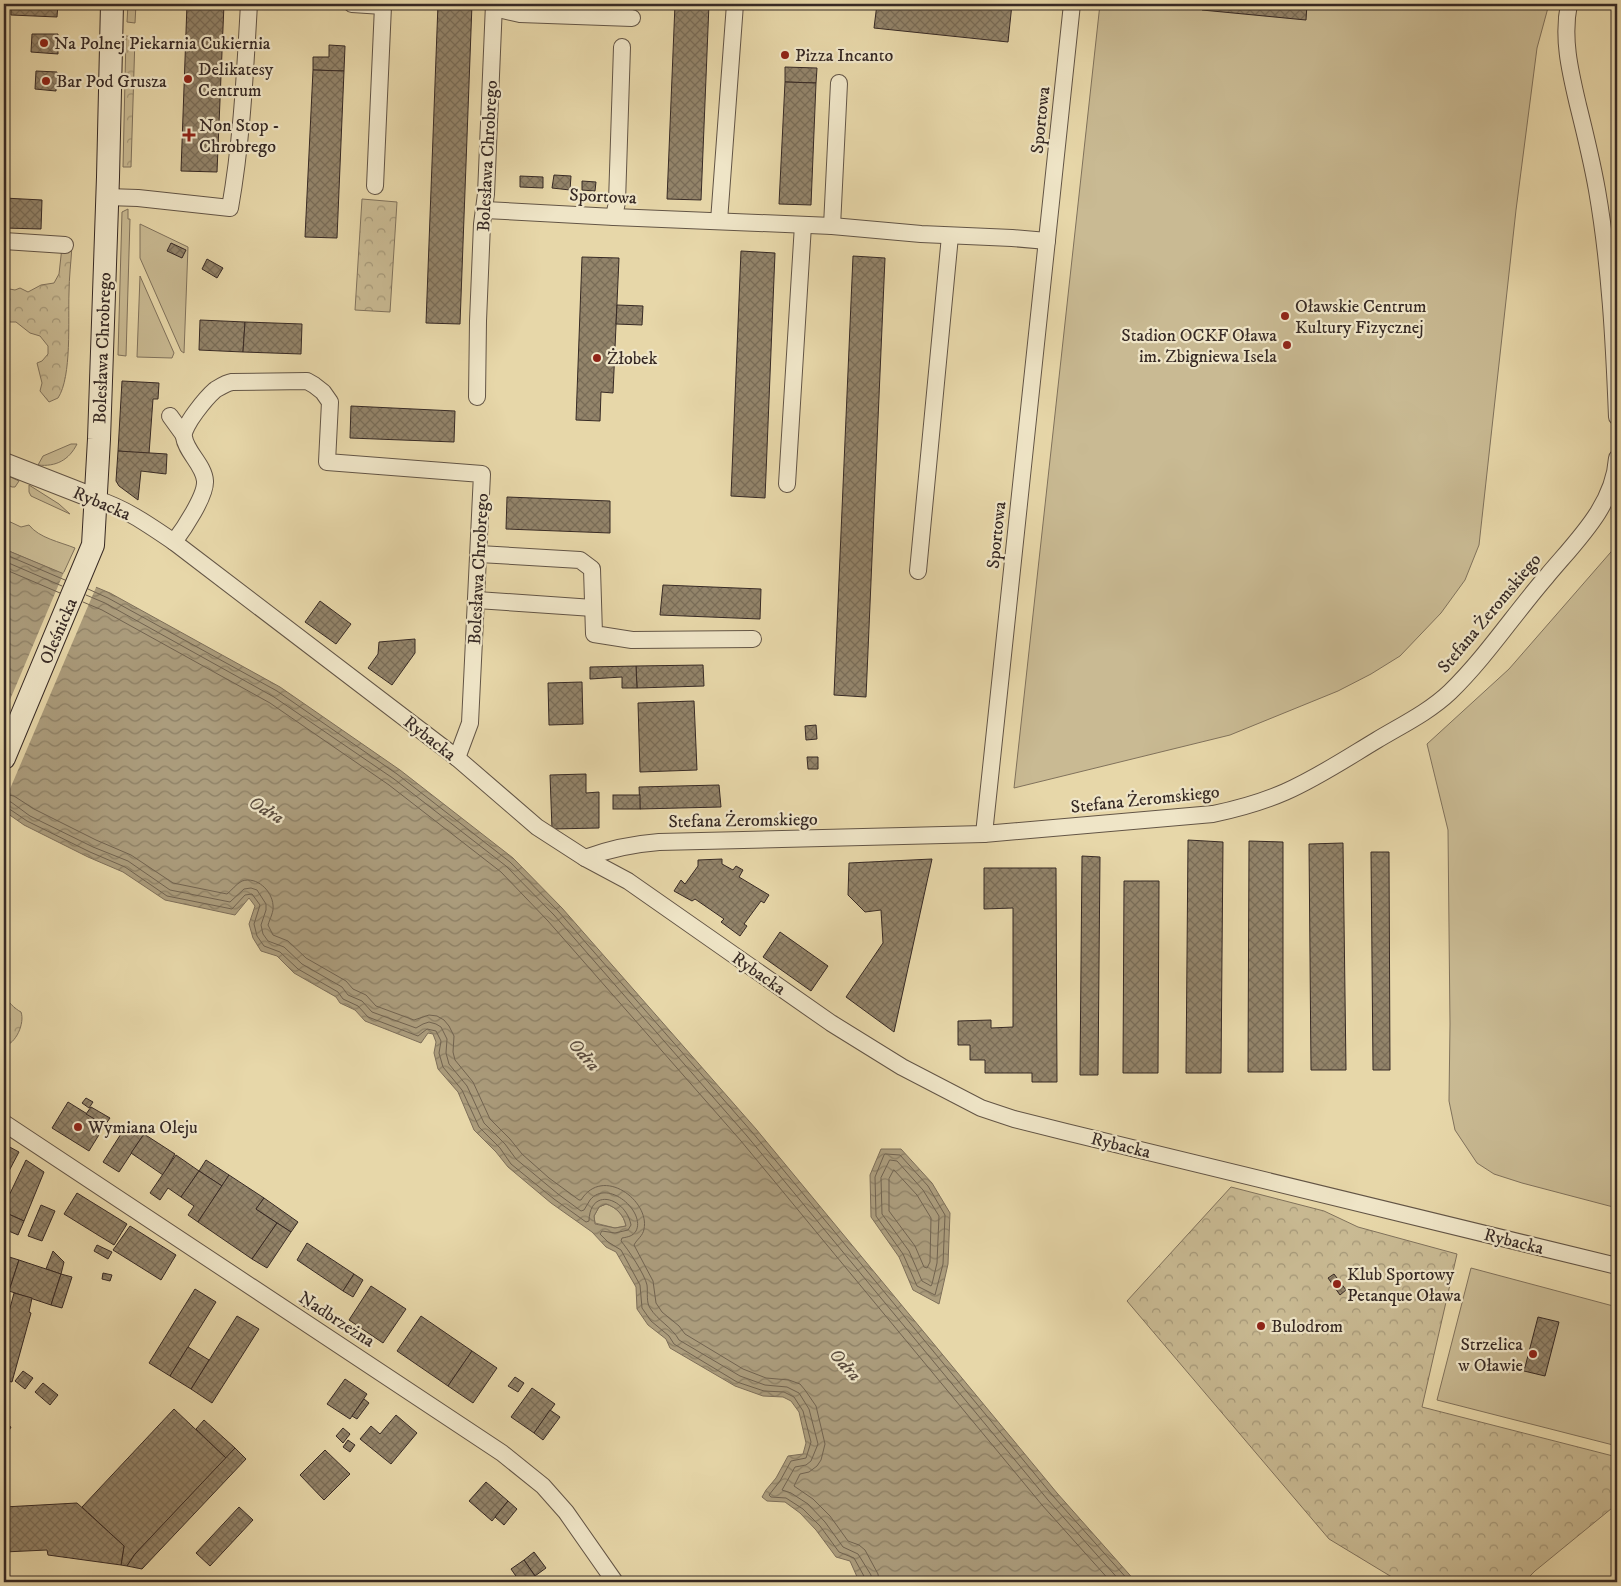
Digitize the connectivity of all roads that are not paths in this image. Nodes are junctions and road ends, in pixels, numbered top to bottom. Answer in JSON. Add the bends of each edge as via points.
{"nodes":[{"id":1,"x":112,"y":4,"type":"edge"},
{"id":2,"x":249,"y":4,"type":"edge"},
{"id":3,"x":352,"y":4,"type":"edge"},
{"id":4,"x":735,"y":4,"type":"edge"},
{"id":5,"x":1072,"y":4,"type":"edge"},
{"id":6,"x":1569,"y":4,"type":"edge"},
{"id":7,"x":494,"y":6,"type":"edge"},
{"id":8,"x":632,"y":18,"type":"dead end"},
{"id":9,"x":622,"y":47,"type":"dead end"},
{"id":10,"x":838,"y":83,"type":"dead end"},
{"id":11,"x":375,"y":186,"type":"dead end"},
{"id":12,"x":107,"y":197,"type":"junction"},
{"id":13,"x":485,"y":210,"type":"junction"},
{"id":14,"x":614,"y":217,"type":"junction"},
{"id":15,"x":719,"y":221,"type":"junction"},
{"id":16,"x":804,"y":225,"type":"junction"},
{"id":17,"x":832,"y":226,"type":"junction"},
{"id":18,"x":950,"y":236,"type":"junction"},
{"id":19,"x":4,"y":241,"type":"edge"},
{"id":20,"x":1047,"y":241,"type":"junction"},
{"id":21,"x":65,"y":245,"type":"dead end"},
{"id":22,"x":477,"y":397,"type":"dead end"},
{"id":23,"x":170,"y":416,"type":"dead end"},
{"id":24,"x":1617,"y":417,"type":"edge"},
{"id":25,"x":183,"y":434,"type":"junction"},
{"id":26,"x":1617,"y":458,"type":"edge"},
{"id":27,"x":4,"y":463,"type":"edge"},
{"id":28,"x":787,"y":484,"type":"dead end"},
{"id":29,"x":96,"y":499,"type":"junction"},
{"id":30,"x":174,"y":542,"type":"junction"},
{"id":31,"x":479,"y":554,"type":"junction"},
{"id":32,"x":918,"y":571,"type":"dead end"},
{"id":33,"x":477,"y":600,"type":"junction"},
{"id":34,"x":593,"y":608,"type":"junction"},
{"id":35,"x":753,"y":640,"type":"dead end"},
{"id":36,"x":4,"y":758,"type":"edge"},
{"id":37,"x":457,"y":758,"type":"junction"},
{"id":38,"x":984,"y":834,"type":"junction"},
{"id":39,"x":585,"y":858,"type":"junction"},
{"id":40,"x":4,"y":1123,"type":"edge"},
{"id":41,"x":1617,"y":1266,"type":"edge"},
{"id":42,"x":616,"y":1582,"type":"edge"}],
"edges":[{"from":1,"to":12,"type":"main road","name":"Bolesława Chrobrego"},
{"from":2,"to":12,"type":"street","via":[[244,91],[230,208]]},
{"from":3,"to":11,"type":"street","via":[[383,6]]},
{"from":4,"to":15,"type":"street"},
{"from":5,"to":20,"type":"street","name":"Sportowa"},
{"from":6,"to":24,"type":"street","via":[[1566,45],[1597,189],[1607,256]]},
{"from":7,"to":8,"type":"street","via":[[520,14]]},
{"from":7,"to":13,"type":"street","name":"Bolesława Chrobrego"},
{"from":9,"to":14,"type":"street"},
{"from":10,"to":17,"type":"street"},
{"from":12,"to":29,"type":"main road","name":"Bolesława Chrobrego"},
{"from":13,"to":14,"type":"street","name":"Sportowa"},
{"from":13,"to":22,"type":"street","name":"Bolesława Chrobrego","via":[[478,311]]},
{"from":14,"to":15,"type":"street","name":"Sportowa"},
{"from":15,"to":16,"type":"street","name":"Sportowa"},
{"from":16,"to":17,"type":"street","name":"Sportowa"},
{"from":16,"to":28,"type":"street"},
{"from":17,"to":18,"type":"street","name":"Sportowa"},
{"from":18,"to":20,"type":"street","name":"Sportowa"},
{"from":18,"to":32,"type":"street"},
{"from":19,"to":21,"type":"street"},
{"from":20,"to":38,"type":"street","name":"Sportowa"},
{"from":23,"to":25,"type":"street"},
{"from":25,"to":30,"type":"street","via":[[205,482],[196,506]]},
{"from":25,"to":31,"type":"street","name":"Bolesława Chrobrego","via":[[188,422],[214,391],[226,383],[307,381],[323,392],[330,402],[327,462],[482,474]]},
{"from":26,"to":38,"type":"street","name":"Stefana Żeromskiego","via":[[1613,481],[1592,522],[1459,681],[1435,704],[1395,729],[1286,791],[1240,808],[1213,814]]},
{"from":27,"to":29,"type":"street","name":"Rybacka"},
{"from":29,"to":30,"type":"street","name":"Rybacka","via":[[128,512]]},
{"from":29,"to":36,"type":"main road","name":"Oleśnicka","via":[[93,545]]},
{"from":30,"to":37,"type":"street","name":"Rybacka"},
{"from":31,"to":33,"type":"street","name":"Bolesława Chrobrego"},
{"from":31,"to":34,"type":"street","via":[[580,560],[592,569]]},
{"from":33,"to":34,"type":"street"},
{"from":33,"to":37,"type":"street","name":"Bolesława Chrobrego","via":[[470,723]]},
{"from":34,"to":35,"type":"street","via":[[594,634],[632,640]]},
{"from":37,"to":39,"type":"street","name":"Rybacka","via":[[537,827]]},
{"from":38,"to":39,"type":"street","name":"Stefana Żeromskiego","via":[[659,842],[633,844]]},
{"from":39,"to":41,"type":"street","name":"Rybacka","via":[[628,881],[869,1048],[981,1108],[1066,1132]]},
{"from":40,"to":42,"type":"street","name":"Nadbrzeżna","via":[[502,1453],[543,1486],[566,1512]]}]}
